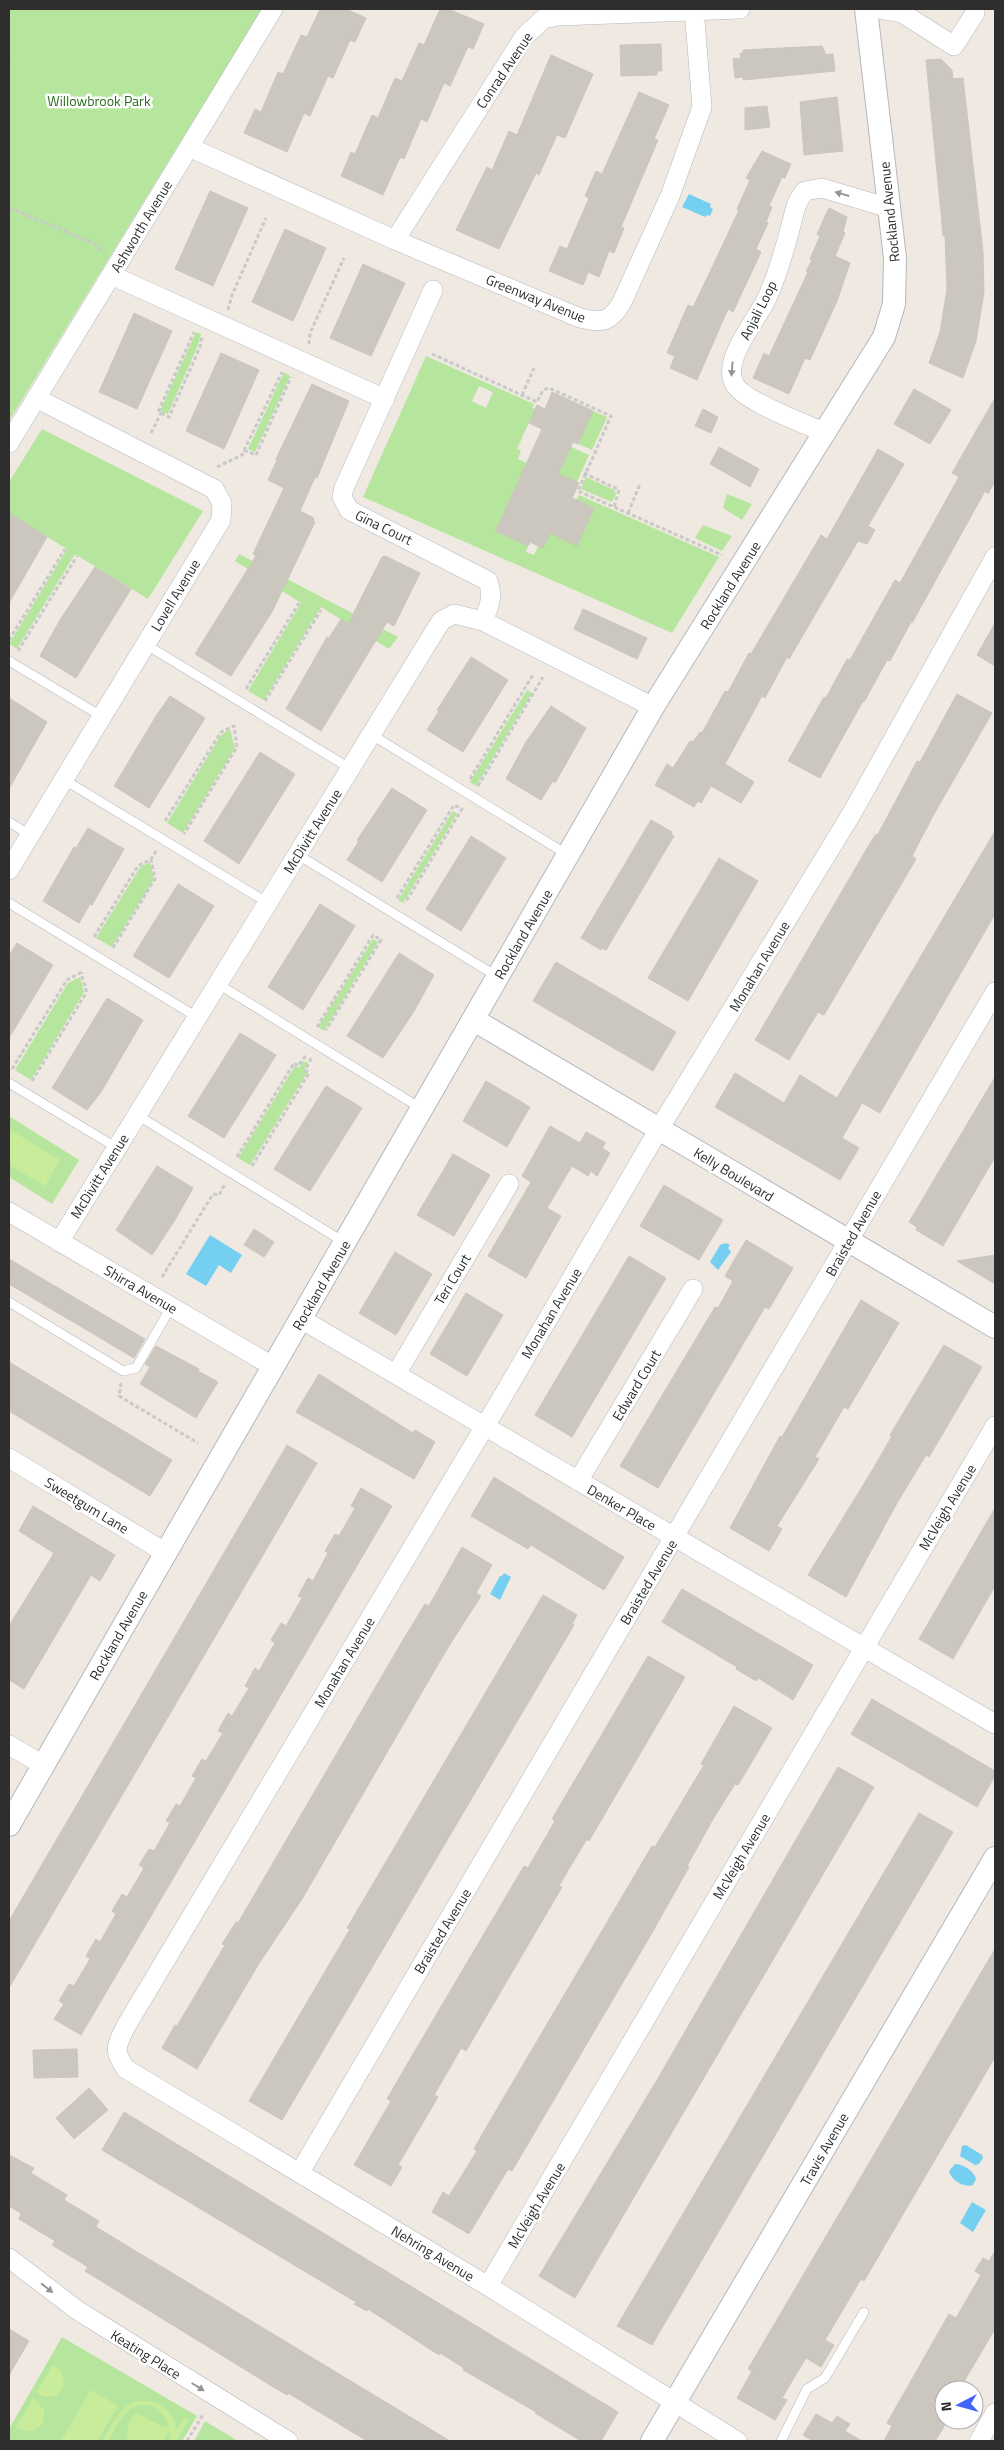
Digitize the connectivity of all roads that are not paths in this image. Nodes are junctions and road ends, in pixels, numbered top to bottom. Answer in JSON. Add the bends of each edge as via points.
{"nodes":[{"id":1,"x":273,"y":9,"type":"edge"},
{"id":2,"x":740,"y":9,"type":"edge"},
{"id":3,"x":866,"y":9,"type":"edge"},
{"id":4,"x":878,"y":9,"type":"edge"},
{"id":5,"x":694,"y":10,"type":"edge"},
{"id":6,"x":975,"y":12,"type":"dead end"},
{"id":7,"x":189,"y":147,"type":"junction"},
{"id":8,"x":889,"y":208,"type":"junction"},
{"id":9,"x":395,"y":240,"type":"junction"},
{"id":10,"x":114,"y":270,"type":"junction"},
{"id":11,"x":433,"y":290,"type":"dead end"},
{"id":12,"x":36,"y":398,"type":"junction"},
{"id":13,"x":385,"y":399,"type":"junction"},
{"id":14,"x":826,"y":433,"type":"junction"},
{"id":15,"x":9,"y":442,"type":"edge"},
{"id":16,"x":993,"y":567,"type":"edge"},
{"id":17,"x":483,"y":621,"type":"junction"},
{"id":18,"x":145,"y":644,"type":"junction"},
{"id":19,"x":9,"y":661,"type":"edge"},
{"id":20,"x":653,"y":707,"type":"junction"},
{"id":21,"x":102,"y":716,"type":"junction"},
{"id":22,"x":372,"y":735,"type":"junction"},
{"id":23,"x":351,"y":769,"type":"junction"},
{"id":24,"x":64,"y":780,"type":"junction"},
{"id":25,"x":9,"y":822,"type":"edge"},
{"id":26,"x":30,"y":835,"type":"junction"},
{"id":27,"x":298,"y":855,"type":"junction"},
{"id":28,"x":568,"y":855,"type":"junction"},
{"id":29,"x":9,"y":870,"type":"edge"},
{"id":30,"x":268,"y":902,"type":"junction"},
{"id":31,"x":9,"y":903,"type":"edge"},
{"id":32,"x":498,"y":977,"type":"junction"},
{"id":33,"x":218,"y":984,"type":"junction"},
{"id":34,"x":995,"y":992,"type":"edge"},
{"id":35,"x":197,"y":1018,"type":"junction"},
{"id":36,"x":474,"y":1020,"type":"junction"},
{"id":37,"x":9,"y":1083,"type":"edge"},
{"id":38,"x":422,"y":1109,"type":"junction"},
{"id":39,"x":137,"y":1116,"type":"junction"},
{"id":40,"x":659,"y":1129,"type":"junction"},
{"id":41,"x":117,"y":1148,"type":"junction"},
{"id":42,"x":509,"y":1184,"type":"dead end"},
{"id":43,"x":9,"y":1212,"type":"edge"},
{"id":44,"x":848,"y":1241,"type":"junction"},
{"id":45,"x":59,"y":1242,"type":"junction"},
{"id":46,"x":345,"y":1243,"type":"junction"},
{"id":47,"x":693,"y":1289,"type":"dead end"},
{"id":48,"x":9,"y":1302,"type":"edge"},
{"id":49,"x":171,"y":1306,"type":"junction"},
{"id":50,"x":301,"y":1319,"type":"junction"},
{"id":51,"x":995,"y":1327,"type":"edge"},
{"id":52,"x":274,"y":1367,"type":"junction"},
{"id":53,"x":396,"y":1374,"type":"junction"},
{"id":54,"x":485,"y":1426,"type":"junction"},
{"id":55,"x":995,"y":1426,"type":"edge"},
{"id":56,"x":11,"y":1465,"type":"edge"},
{"id":57,"x":578,"y":1482,"type":"junction"},
{"id":58,"x":674,"y":1537,"type":"junction"},
{"id":59,"x":166,"y":1553,"type":"junction"},
{"id":60,"x":864,"y":1648,"type":"junction"},
{"id":61,"x":995,"y":1724,"type":"edge"},
{"id":62,"x":9,"y":1745,"type":"edge"},
{"id":63,"x":43,"y":1766,"type":"junction"},
{"id":64,"x":9,"y":1825,"type":"edge"},
{"id":65,"x":995,"y":1858,"type":"edge"},
{"id":66,"x":126,"y":2069,"type":"joint"},
{"id":67,"x":300,"y":2172,"type":"junction"},
{"id":68,"x":9,"y":2258,"type":"edge"},
{"id":69,"x":488,"y":2286,"type":"junction"},
{"id":70,"x":864,"y":2312,"type":"dead end"},
{"id":71,"x":676,"y":2402,"type":"junction"},
{"id":72,"x":995,"y":2413,"type":"edge"},
{"id":73,"x":288,"y":2441,"type":"edge"},
{"id":74,"x":652,"y":2441,"type":"edge"},
{"id":75,"x":737,"y":2441,"type":"edge"},
{"id":76,"x":781,"y":2441,"type":"edge"},
{"id":77,"x":979,"y":2441,"type":"edge"}],
"edges":[{"from":1,"to":7,"type":"street","name":"Ashworth Avenue"},
{"from":2,"to":5,"type":"street","name":"Conrad Avenue"},
{"from":3,"to":8,"type":"street","name":"Rockland Avenue"},
{"from":4,"to":6,"type":"street","via":[[902,13],[954,46]]},
{"from":5,"to":9,"type":"street","name":"Conrad Avenue","via":[[559,16],[532,27]]},
{"from":5,"to":9,"type":"street","name":"Greenway Avenue","via":[[702,107],[670,196],[622,302],[607,320],[580,318]]},
{"from":7,"to":9,"type":"street","name":"Greenway Avenue"},
{"from":7,"to":10,"type":"street","name":"Ashworth Avenue"},
{"from":8,"to":14,"type":"street","name":"Rockland Avenue","via":[[895,283],[890,320],[876,354]]},
{"from":8,"to":14,"type":"street","name":"Anjali Loop","one_way":true,"via":[[822,188],[805,191],[796,206],[767,299],[731,366],[734,385],[748,398]]},
{"from":10,"to":12,"type":"street","name":"Ashworth Avenue"},
{"from":10,"to":13,"type":"street"},
{"from":11,"to":13,"type":"street","name":"Gina Court"},
{"from":12,"to":15,"type":"street","name":"Ashworth Avenue"},
{"from":12,"to":18,"type":"street","name":"Lovell Avenue","via":[[214,489],[222,503],[221,520]]},
{"from":13,"to":17,"type":"street","name":"Gina Court","via":[[344,488],[342,497],[345,504],[349,510],[488,581],[492,590],[491,602]]},
{"from":14,"to":20,"type":"street","name":"Rockland Avenue"},
{"from":16,"to":40,"type":"street","name":"Monahan Avenue","via":[[852,813]]},
{"from":17,"to":20,"type":"street","name":"McDivitt Avenue"},
{"from":17,"to":22,"type":"street","name":"McDivitt Avenue","via":[[454,614],[441,622]]},
{"from":18,"to":21,"type":"street","name":"Lovell Avenue"},
{"from":18,"to":23,"type":"lane"},
{"from":19,"to":21,"type":"lane"},
{"from":20,"to":28,"type":"street","name":"Rockland Avenue"},
{"from":21,"to":24,"type":"street","name":"Lovell Avenue"},
{"from":22,"to":23,"type":"street","name":"McDivitt Avenue"},
{"from":22,"to":28,"type":"lane"},
{"from":23,"to":27,"type":"street","name":"McDivitt Avenue"},
{"from":24,"to":26,"type":"street","name":"Lovell Avenue"},
{"from":24,"to":30,"type":"lane"},
{"from":25,"to":26,"type":"lane"},
{"from":26,"to":29,"type":"street","name":"Lovell Avenue"},
{"from":27,"to":30,"type":"street","name":"McDivitt Avenue"},
{"from":27,"to":32,"type":"lane"},
{"from":28,"to":32,"type":"street","name":"Rockland Avenue"},
{"from":30,"to":33,"type":"street","name":"McDivitt Avenue"},
{"from":31,"to":35,"type":"lane"},
{"from":32,"to":36,"type":"street","name":"Rockland Avenue"},
{"from":33,"to":35,"type":"street","name":"McDivitt Avenue"},
{"from":33,"to":38,"type":"lane"},
{"from":34,"to":44,"type":"street","name":"Braisted Avenue"},
{"from":35,"to":39,"type":"street","name":"McDivitt Avenue"},
{"from":36,"to":38,"type":"street","name":"Rockland Avenue"},
{"from":36,"to":40,"type":"street","name":"Kelly Boulevard"},
{"from":37,"to":41,"type":"lane"},
{"from":38,"to":46,"type":"street","name":"Rockland Avenue"},
{"from":39,"to":41,"type":"street","name":"McDivitt Avenue"},
{"from":39,"to":46,"type":"lane"},
{"from":40,"to":44,"type":"street","name":"Kelly Boulevard"},
{"from":40,"to":54,"type":"street","name":"Monahan Avenue"},
{"from":41,"to":45,"type":"street","name":"McDivitt Avenue"},
{"from":42,"to":53,"type":"street","name":"Teri Court"},
{"from":43,"to":45,"type":"street","name":"Shirra Avenue"},
{"from":44,"to":51,"type":"street","name":"Kelly Boulevard"},
{"from":44,"to":58,"type":"street","name":"Braisted Avenue"},
{"from":45,"to":49,"type":"street","name":"Shirra Avenue"},
{"from":46,"to":50,"type":"street","name":"Rockland Avenue"},
{"from":47,"to":57,"type":"street","name":"Edward Court"},
{"from":48,"to":49,"type":"lane","via":[[123,1371],[136,1368]]},
{"from":49,"to":52,"type":"street","name":"Shirra Avenue"},
{"from":50,"to":52,"type":"street","name":"Rockland Avenue"},
{"from":50,"to":53,"type":"street","name":"Denker Place"},
{"from":52,"to":59,"type":"street","name":"Rockland Avenue"},
{"from":53,"to":54,"type":"street","name":"Denker Place"},
{"from":54,"to":57,"type":"street","name":"Denker Place"},
{"from":54,"to":66,"type":"street","name":"Monahan Avenue","via":[[126,2026],[116,2046],[118,2058]]},
{"from":55,"to":60,"type":"street","name":"McVeigh Avenue"},
{"from":56,"to":59,"type":"street","name":"Sweetgum Lane"},
{"from":57,"to":58,"type":"street","name":"Denker Place"},
{"from":58,"to":60,"type":"street","name":"Denker Place"},
{"from":58,"to":67,"type":"street","name":"Braisted Avenue"},
{"from":59,"to":63,"type":"street","name":"Rockland Avenue"},
{"from":60,"to":61,"type":"street","name":"Denker Place"},
{"from":60,"to":69,"type":"street","name":"McVeigh Avenue"},
{"from":62,"to":63,"type":"street"},
{"from":63,"to":64,"type":"street","name":"Rockland Avenue"},
{"from":65,"to":71,"type":"street","name":"Travis Avenue"},
{"from":66,"to":67,"type":"street","name":"Nehring Avenue"},
{"from":67,"to":69,"type":"street","name":"Nehring Avenue"},
{"from":68,"to":73,"type":"street","name":"Keating Place","one_way":true,"via":[[77,2310]]},
{"from":69,"to":71,"type":"street","name":"Nehring Avenue"},
{"from":70,"to":76,"type":"lane","via":[[825,2378],[807,2389]]},
{"from":71,"to":74,"type":"street","name":"Travis Avenue"},
{"from":71,"to":75,"type":"street","name":"Nehring Avenue"},
{"from":72,"to":77,"type":"street"}]}
